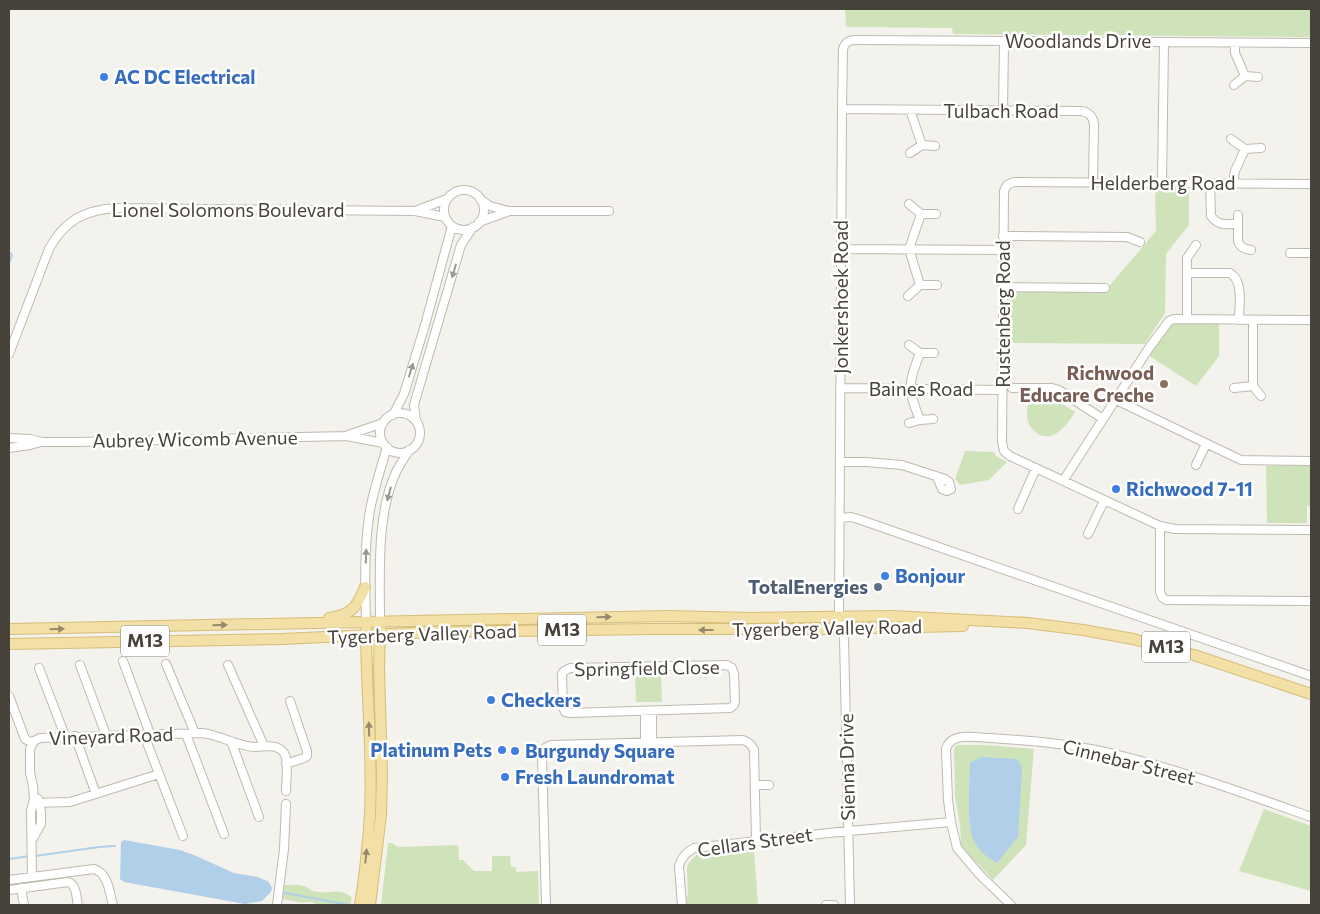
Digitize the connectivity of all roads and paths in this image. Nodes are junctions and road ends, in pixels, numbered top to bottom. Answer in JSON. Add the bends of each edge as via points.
{"nodes":[{"id":1,"x":1004,"y":41,"type":"junction"},
{"id":2,"x":846,"y":42,"type":"joint"},
{"id":3,"x":1164,"y":42,"type":"junction"},
{"id":4,"x":1234,"y":43,"type":"junction"},
{"id":5,"x":1311,"y":43,"type":"edge"},
{"id":6,"x":1245,"y":76,"type":"junction"},
{"id":7,"x":1258,"y":77,"type":"dead end"},
{"id":8,"x":1234,"y":84,"type":"dead end"},
{"id":9,"x":842,"y":109,"type":"junction"},
{"id":10,"x":910,"y":110,"type":"junction"},
{"id":11,"x":1003,"y":111,"type":"junction"},
{"id":12,"x":1231,"y":139,"type":"dead end"},
{"id":13,"x":922,"y":145,"type":"junction"},
{"id":14,"x":935,"y":146,"type":"dead end"},
{"id":15,"x":1261,"y":148,"type":"dead end"},
{"id":16,"x":1245,"y":149,"type":"junction"},
{"id":17,"x":910,"y":153,"type":"dead end"},
{"id":18,"x":1014,"y":182,"type":"joint"},
{"id":19,"x":1093,"y":182,"type":"junction"},
{"id":20,"x":1162,"y":183,"type":"junction"},
{"id":21,"x":1210,"y":183,"type":"junction"},
{"id":22,"x":1233,"y":183,"type":"junction"},
{"id":23,"x":1311,"y":184,"type":"edge"},
{"id":24,"x":447,"y":199,"type":"junction"},
{"id":25,"x":480,"y":199,"type":"junction"},
{"id":26,"x":909,"y":204,"type":"dead end"},
{"id":27,"x":415,"y":211,"type":"junction"},
{"id":28,"x":509,"y":211,"type":"junction"},
{"id":29,"x":609,"y":212,"type":"dead end"},
{"id":30,"x":921,"y":214,"type":"junction"},
{"id":31,"x":936,"y":214,"type":"dead end"},
{"id":32,"x":446,"y":217,"type":"junction"},
{"id":33,"x":476,"y":224,"type":"junction"},
{"id":34,"x":452,"y":226,"type":"junction"},
{"id":35,"x":1003,"y":236,"type":"junction"},
{"id":36,"x":1140,"y":242,"type":"dead end"},
{"id":37,"x":1196,"y":245,"type":"dead end"},
{"id":38,"x":841,"y":249,"type":"junction"},
{"id":39,"x":909,"y":249,"type":"junction"},
{"id":40,"x":1003,"y":250,"type":"junction"},
{"id":41,"x":1252,"y":250,"type":"dead end"},
{"id":42,"x":1290,"y":253,"type":"dead end"},
{"id":43,"x":1311,"y":253,"type":"edge"},
{"id":44,"x":1187,"y":273,"type":"junction"},
{"id":45,"x":920,"y":285,"type":"junction"},
{"id":46,"x":937,"y":285,"type":"dead end"},
{"id":47,"x":1003,"y":287,"type":"junction"},
{"id":48,"x":1105,"y":288,"type":"dead end"},
{"id":49,"x":908,"y":296,"type":"dead end"},
{"id":50,"x":1187,"y":320,"type":"junction"},
{"id":51,"x":1239,"y":320,"type":"junction"},
{"id":52,"x":1254,"y":320,"type":"junction"},
{"id":53,"x":1311,"y":320,"type":"edge"},
{"id":54,"x":12,"y":335,"type":"edge"},
{"id":55,"x":910,"y":345,"type":"dead end"},
{"id":56,"x":920,"y":353,"type":"junction"},
{"id":57,"x":934,"y":353,"type":"dead end"},
{"id":58,"x":9,"y":354,"type":"edge"},
{"id":59,"x":1254,"y":386,"type":"junction"},
{"id":60,"x":840,"y":388,"type":"junction"},
{"id":61,"x":1012,"y":388,"type":"dead end"},
{"id":62,"x":1234,"y":388,"type":"dead end"},
{"id":63,"x":910,"y":389,"type":"junction"},
{"id":64,"x":1002,"y":390,"type":"junction"},
{"id":65,"x":1261,"y":396,"type":"dead end"},
{"id":66,"x":1116,"y":400,"type":"junction"},
{"id":67,"x":393,"y":415,"type":"junction"},
{"id":68,"x":933,"y":419,"type":"dead end"},
{"id":69,"x":1103,"y":419,"type":"junction"},
{"id":70,"x":920,"y":420,"type":"junction"},
{"id":71,"x":416,"y":421,"type":"junction"},
{"id":72,"x":384,"y":422,"type":"junction"},
{"id":73,"x":908,"y":423,"type":"dead end"},
{"id":74,"x":347,"y":436,"type":"junction"},
{"id":75,"x":9,"y":438,"type":"edge"},
{"id":76,"x":42,"y":442,"type":"junction"},
{"id":77,"x":1206,"y":444,"type":"junction"},
{"id":78,"x":385,"y":445,"type":"junction"},
{"id":79,"x":9,"y":448,"type":"edge"},
{"id":80,"x":409,"y":450,"type":"junction"},
{"id":81,"x":1311,"y":461,"type":"edge"},
{"id":82,"x":840,"y":462,"type":"junction"},
{"id":83,"x":1196,"y":466,"type":"dead end"},
{"id":84,"x":1036,"y":468,"type":"junction"},
{"id":85,"x":937,"y":477,"type":"dead end"},
{"id":86,"x":1063,"y":481,"type":"junction"},
{"id":87,"x":1104,"y":501,"type":"junction"},
{"id":88,"x":1018,"y":509,"type":"dead end"},
{"id":89,"x":840,"y":518,"type":"junction"},
{"id":90,"x":1160,"y":526,"type":"junction"},
{"id":91,"x":1311,"y":530,"type":"edge"},
{"id":92,"x":1088,"y":534,"type":"dead end"},
{"id":93,"x":840,"y":553,"type":"joint"},
{"id":94,"x":365,"y":587,"type":"junction"},
{"id":95,"x":1311,"y":601,"type":"edge"},
{"id":96,"x":839,"y":616,"type":"junction"},
{"id":97,"x":366,"y":622,"type":"junction"},
{"id":98,"x":380,"y":622,"type":"junction"},
{"id":99,"x":1016,"y":623,"type":"junction"},
{"id":100,"x":282,"y":624,"type":"junction"},
{"id":101,"x":842,"y":628,"type":"junction"},
{"id":102,"x":9,"y":629,"type":"edge"},
{"id":103,"x":380,"y":633,"type":"junction"},
{"id":104,"x":366,"y":634,"type":"junction"},
{"id":105,"x":9,"y":644,"type":"edge"},
{"id":106,"x":123,"y":661,"type":"dead end"},
{"id":107,"x":166,"y":664,"type":"dead end"},
{"id":108,"x":80,"y":665,"type":"dead end"},
{"id":109,"x":228,"y":665,"type":"dead end"},
{"id":110,"x":39,"y":668,"type":"dead end"},
{"id":111,"x":1311,"y":676,"type":"edge"},
{"id":112,"x":1311,"y":694,"type":"edge"},
{"id":113,"x":9,"y":696,"type":"edge"},
{"id":114,"x":290,"y":701,"type":"dead end"},
{"id":115,"x":649,"y":711,"type":"junction"},
{"id":116,"x":195,"y":733,"type":"junction"},
{"id":117,"x":147,"y":734,"type":"junction"},
{"id":118,"x":186,"y":734,"type":"junction"},
{"id":119,"x":106,"y":735,"type":"junction"},
{"id":120,"x":65,"y":736,"type":"junction"},
{"id":121,"x":75,"y":736,"type":"junction"},
{"id":122,"x":231,"y":741,"type":"junction"},
{"id":123,"x":649,"y":742,"type":"junction"},
{"id":124,"x":32,"y":743,"type":"junction"},
{"id":125,"x":264,"y":746,"type":"junction"},
{"id":126,"x":286,"y":764,"type":"junction"},
{"id":127,"x":159,"y":774,"type":"junction"},
{"id":128,"x":755,"y":785,"type":"junction"},
{"id":129,"x":769,"y":785,"type":"dead end"},
{"id":130,"x":286,"y":791,"type":"dead end"},
{"id":131,"x":96,"y":794,"type":"junction"},
{"id":132,"x":36,"y":803,"type":"junction"},
{"id":133,"x":286,"y":804,"type":"dead end"},
{"id":134,"x":259,"y":817,"type":"dead end"},
{"id":135,"x":1311,"y":818,"type":"edge"},
{"id":136,"x":951,"y":822,"type":"junction"},
{"id":137,"x":849,"y":831,"type":"junction"},
{"id":138,"x":224,"y":834,"type":"dead end"},
{"id":139,"x":183,"y":836,"type":"dead end"},
{"id":140,"x":756,"y":840,"type":"junction"},
{"id":141,"x":32,"y":876,"type":"junction"},
{"id":142,"x":9,"y":880,"type":"edge"},
{"id":143,"x":22,"y":888,"type":"junction"},
{"id":144,"x":9,"y":890,"type":"edge"},
{"id":145,"x":278,"y":903,"type":"edge"},
{"id":146,"x":681,"y":903,"type":"edge"},
{"id":147,"x":24,"y":905,"type":"edge"},
{"id":148,"x":78,"y":905,"type":"edge"},
{"id":149,"x":113,"y":905,"type":"edge"},
{"id":150,"x":360,"y":905,"type":"edge"},
{"id":151,"x":370,"y":905,"type":"edge"},
{"id":152,"x":546,"y":905,"type":"edge"},
{"id":153,"x":826,"y":905,"type":"edge"},
{"id":154,"x":834,"y":905,"type":"edge"},
{"id":155,"x":850,"y":905,"type":"edge"},
{"id":156,"x":1012,"y":905,"type":"edge"}],
"edges":[{"from":1,"to":2,"type":"street","name":"Woodlands Drive"},
{"from":1,"to":3,"type":"street","name":"Woodlands Drive"},
{"from":1,"to":11,"type":"street"},
{"from":2,"to":9,"type":"street","name":"Jonkershoek Road","via":[[843,49]]},
{"from":3,"to":4,"type":"street","name":"Woodlands Drive"},
{"from":3,"to":20,"type":"street"},
{"from":4,"to":5,"type":"street","name":"Woodlands Drive"},
{"from":4,"to":6,"type":"street","via":[[1235,54]]},
{"from":6,"to":7,"type":"street"},
{"from":6,"to":8,"type":"street"},
{"from":9,"to":10,"type":"street","name":"Tulbach Road"},
{"from":9,"to":38,"type":"street","name":"Jonkershoek Road"},
{"from":10,"to":11,"type":"street","name":"Tulbach Road"},
{"from":10,"to":13,"type":"street"},
{"from":11,"to":19,"type":"street","name":"Tulbach Road","via":[[1089,113],[1094,124]]},
{"from":12,"to":16,"type":"street"},
{"from":13,"to":14,"type":"street"},
{"from":13,"to":17,"type":"street"},
{"from":15,"to":16,"type":"street"},
{"from":16,"to":22,"type":"street"},
{"from":18,"to":19,"type":"street","name":"Helderberg Road"},
{"from":18,"to":35,"type":"street","name":"Rustenberg Road","via":[[1004,189]]},
{"from":19,"to":20,"type":"street","name":"Helderberg Road"},
{"from":20,"to":21,"type":"street","name":"Helderberg Road"},
{"from":21,"to":22,"type":"street","name":"Helderberg Road"},
{"from":21,"to":41,"type":"street","via":[[1211,216],[1221,224],[1238,220],[1239,245]]},
{"from":22,"to":23,"type":"street","name":"Helderberg Road"},
{"from":24,"to":25,"type":"street","via":[[455,192],[466,190]]},
{"from":24,"to":27,"type":"street","name":"Lionel Solomons Boulevard"},
{"from":24,"to":32,"type":"street"},
{"from":25,"to":28,"type":"street","via":[[490,206]]},
{"from":25,"to":33,"type":"street","via":[[483,214]]},
{"from":26,"to":30,"type":"street"},
{"from":27,"to":32,"type":"street","name":"Lionel Solomons Boulevard"},
{"from":27,"to":54,"type":"street","name":"Lionel Solomons Boulevard","via":[[116,208],[93,211],[70,222],[54,240]]},
{"from":28,"to":29,"type":"street"},
{"from":28,"to":33,"type":"street"},
{"from":30,"to":31,"type":"street"},
{"from":30,"to":39,"type":"street"},
{"from":32,"to":34,"type":"street"},
{"from":33,"to":34,"type":"street","via":[[463,230]]},
{"from":33,"to":71,"type":"street","one_way":true,"via":[[461,245],[414,405]]},
{"from":67,"to":34,"type":"street","one_way":true,"via":[[404,394]]},
{"from":35,"to":36,"type":"street","via":[[1128,237]]},
{"from":35,"to":40,"type":"street","name":"Rustenberg Road"},
{"from":37,"to":44,"type":"street","via":[[1187,258]]},
{"from":38,"to":39,"type":"street"},
{"from":38,"to":60,"type":"street","name":"Jonkershoek Road"},
{"from":39,"to":40,"type":"street"},
{"from":39,"to":45,"type":"street"},
{"from":40,"to":47,"type":"street","name":"Rustenberg Road"},
{"from":42,"to":43,"type":"street"},
{"from":44,"to":50,"type":"street"},
{"from":44,"to":51,"type":"street","via":[[1234,275],[1239,290]]},
{"from":45,"to":46,"type":"street"},
{"from":45,"to":49,"type":"street"},
{"from":47,"to":48,"type":"street"},
{"from":47,"to":64,"type":"street","name":"Rustenberg Road"},
{"from":50,"to":51,"type":"street"},
{"from":50,"to":66,"type":"street","via":[[1174,319],[1166,324]]},
{"from":51,"to":52,"type":"street"},
{"from":52,"to":53,"type":"street"},
{"from":52,"to":59,"type":"street"},
{"from":54,"to":58,"type":"street","name":"Lionel Solomons Boulevard"},
{"from":55,"to":56,"type":"street"},
{"from":56,"to":57,"type":"street"},
{"from":56,"to":63,"type":"street"},
{"from":59,"to":62,"type":"street"},
{"from":59,"to":65,"type":"street"},
{"from":60,"to":63,"type":"street","name":"Baines Road"},
{"from":60,"to":82,"type":"street","name":"Jonkershoek Road"},
{"from":61,"to":69,"type":"street","via":[[1058,390]]},
{"from":63,"to":64,"type":"street","name":"Baines Road"},
{"from":63,"to":70,"type":"street"},
{"from":64,"to":84,"type":"street","name":"Rustenberg Road","via":[[1004,451]]},
{"from":66,"to":69,"type":"street"},
{"from":66,"to":77,"type":"street"},
{"from":67,"to":71,"type":"street","via":[[405,414]]},
{"from":67,"to":72,"type":"street"},
{"from":68,"to":70,"type":"street"},
{"from":69,"to":86,"type":"street"},
{"from":70,"to":73,"type":"street"},
{"from":71,"to":80,"type":"street","via":[[420,434],[415,446]]},
{"from":72,"to":74,"type":"street","name":"Aubrey Wicomb Avenue"},
{"from":72,"to":78,"type":"street","via":[[380,434]]},
{"from":74,"to":76,"type":"street","name":"Aubrey Wicomb Avenue"},
{"from":74,"to":78,"type":"street","name":"Aubrey Wicomb Avenue"},
{"from":75,"to":76,"type":"street","name":"Aubrey Wicomb Avenue"},
{"from":76,"to":79,"type":"street","name":"Aubrey Wicomb Avenue"},
{"from":77,"to":81,"type":"street","via":[[1246,461]]},
{"from":77,"to":83,"type":"street"},
{"from":78,"to":80,"type":"street","via":[[396,452]]},
{"from":94,"to":78,"type":"street","one_way":true,"via":[[370,510]]},
{"from":80,"to":98,"type":"street","one_way":true,"via":[[392,482],[382,524]]},
{"from":82,"to":85,"type":"street","via":[[902,465]]},
{"from":82,"to":89,"type":"street","name":"Jonkershoek Road"},
{"from":84,"to":86,"type":"street"},
{"from":84,"to":88,"type":"street"},
{"from":86,"to":87,"type":"street"},
{"from":87,"to":90,"type":"street"},
{"from":87,"to":92,"type":"street"},
{"from":89,"to":93,"type":"street","name":"Jonkershoek Road"},
{"from":89,"to":111,"type":"street","via":[[858,519]]},
{"from":90,"to":91,"type":"street","via":[[1175,529]]},
{"from":90,"to":95,"type":"street","via":[[1160,592],[1166,600]]},
{"from":93,"to":96,"type":"street","name":"Tygerberg Valley Road"},
{"from":94,"to":97,"type":"street"},
{"from":94,"to":100,"type":"main road","via":[[356,606],[342,616],[301,618]]},
{"from":98,"to":96,"type":"main road","name":"Tygerberg Valley Road","number":"M13","one_way":true},
{"from":96,"to":99,"type":"main road","name":"Tygerberg Valley Road","number":"M13"},
{"from":96,"to":101,"type":"street","name":"Sienna Drive"},
{"from":97,"to":98,"type":"main road","name":"Tygerberg Valley Road","number":"M13"},
{"from":97,"to":100,"type":"main road","name":"Tygerberg Valley Road","number":"M13"},
{"from":97,"to":104,"type":"main road"},
{"from":98,"to":103,"type":"main road"},
{"from":99,"to":101,"type":"main road","name":"Tygerberg Valley Road","number":"M13"},
{"from":99,"to":112,"type":"main road","name":"Tygerberg Valley Road","number":"M13","via":[[1133,639],[1194,654]]},
{"from":102,"to":100,"type":"main road","name":"Tygerberg Valley Road","number":"M13","one_way":true},
{"from":101,"to":103,"type":"main road","name":"Tygerberg Valley Road","number":"M13","one_way":true},
{"from":101,"to":137,"type":"street","name":"Sienna Drive"},
{"from":103,"to":104,"type":"main road","name":"Tygerberg Valley Road","number":"M13"},
{"from":103,"to":151,"type":"main road","via":[[381,815]]},
{"from":104,"to":105,"type":"main road","name":"Tygerberg Valley Road","number":"M13"},
{"from":150,"to":104,"type":"main road","one_way":true,"via":[[370,814]]},
{"from":106,"to":117,"type":"street"},
{"from":107,"to":116,"type":"street"},
{"from":108,"to":119,"type":"street"},
{"from":109,"to":125,"type":"street"},
{"from":110,"to":120,"type":"street"},
{"from":113,"to":124,"type":"street","via":[[25,739]]},
{"from":114,"to":126,"type":"street","via":[[307,756]]},
{"from":115,"to":115,"type":"street","name":"Springfield Close","via":[[730,708],[735,702],[734,671],[727,665],[570,668],[564,671],[565,712]]},
{"from":115,"to":123,"type":"street"},
{"from":116,"to":118,"type":"street","name":"Vineyard Road"},
{"from":116,"to":122,"type":"street","name":"Vineyard Road"},
{"from":117,"to":118,"type":"street","name":"Vineyard Road"},
{"from":117,"to":119,"type":"street","name":"Vineyard Road"},
{"from":117,"to":127,"type":"street"},
{"from":118,"to":138,"type":"street"},
{"from":119,"to":121,"type":"street","name":"Vineyard Road"},
{"from":120,"to":121,"type":"street","name":"Vineyard Road"},
{"from":120,"to":124,"type":"street","name":"Vineyard Road","via":[[42,737]]},
{"from":121,"to":131,"type":"street"},
{"from":122,"to":125,"type":"street","name":"Vineyard Road"},
{"from":122,"to":134,"type":"street"},
{"from":123,"to":128,"type":"street","via":[[748,742],[754,750]]},
{"from":123,"to":152,"type":"street","via":[[551,745],[544,750]]},
{"from":124,"to":132,"type":"street","name":"Vineyard Road","via":[[30,773]]},
{"from":125,"to":126,"type":"street","name":"Vineyard Road","via":[[282,750]]},
{"from":126,"to":130,"type":"street"},
{"from":127,"to":131,"type":"street"},
{"from":127,"to":139,"type":"street"},
{"from":128,"to":129,"type":"street"},
{"from":128,"to":140,"type":"street"},
{"from":131,"to":132,"type":"street","via":[[70,802]]},
{"from":132,"to":141,"type":"street","name":"Vineyard Road","via":[[31,811]]},
{"from":133,"to":145,"type":"street"},
{"from":135,"to":136,"type":"street","name":"Cinnebar Street","via":[[1181,773],[1097,751],[998,738],[957,738],[950,741],[946,749]]},
{"from":136,"to":137,"type":"street","name":"Cellars Street"},
{"from":136,"to":156,"type":"street","name":"Cinnebar Street","via":[[960,852]]},
{"from":137,"to":140,"type":"street","name":"Cellars Street"},
{"from":137,"to":155,"type":"street","name":"Sienna Drive"},
{"from":140,"to":146,"type":"street","name":"Cellars Street","via":[[690,850],[680,860]]},
{"from":141,"to":142,"type":"street"},
{"from":141,"to":149,"type":"street","via":[[97,870],[104,876]]},
{"from":143,"to":144,"type":"street"},
{"from":143,"to":147,"type":"street"},
{"from":143,"to":148,"type":"street","via":[[72,883]]},
{"from":153,"to":154,"type":"street"}]}
